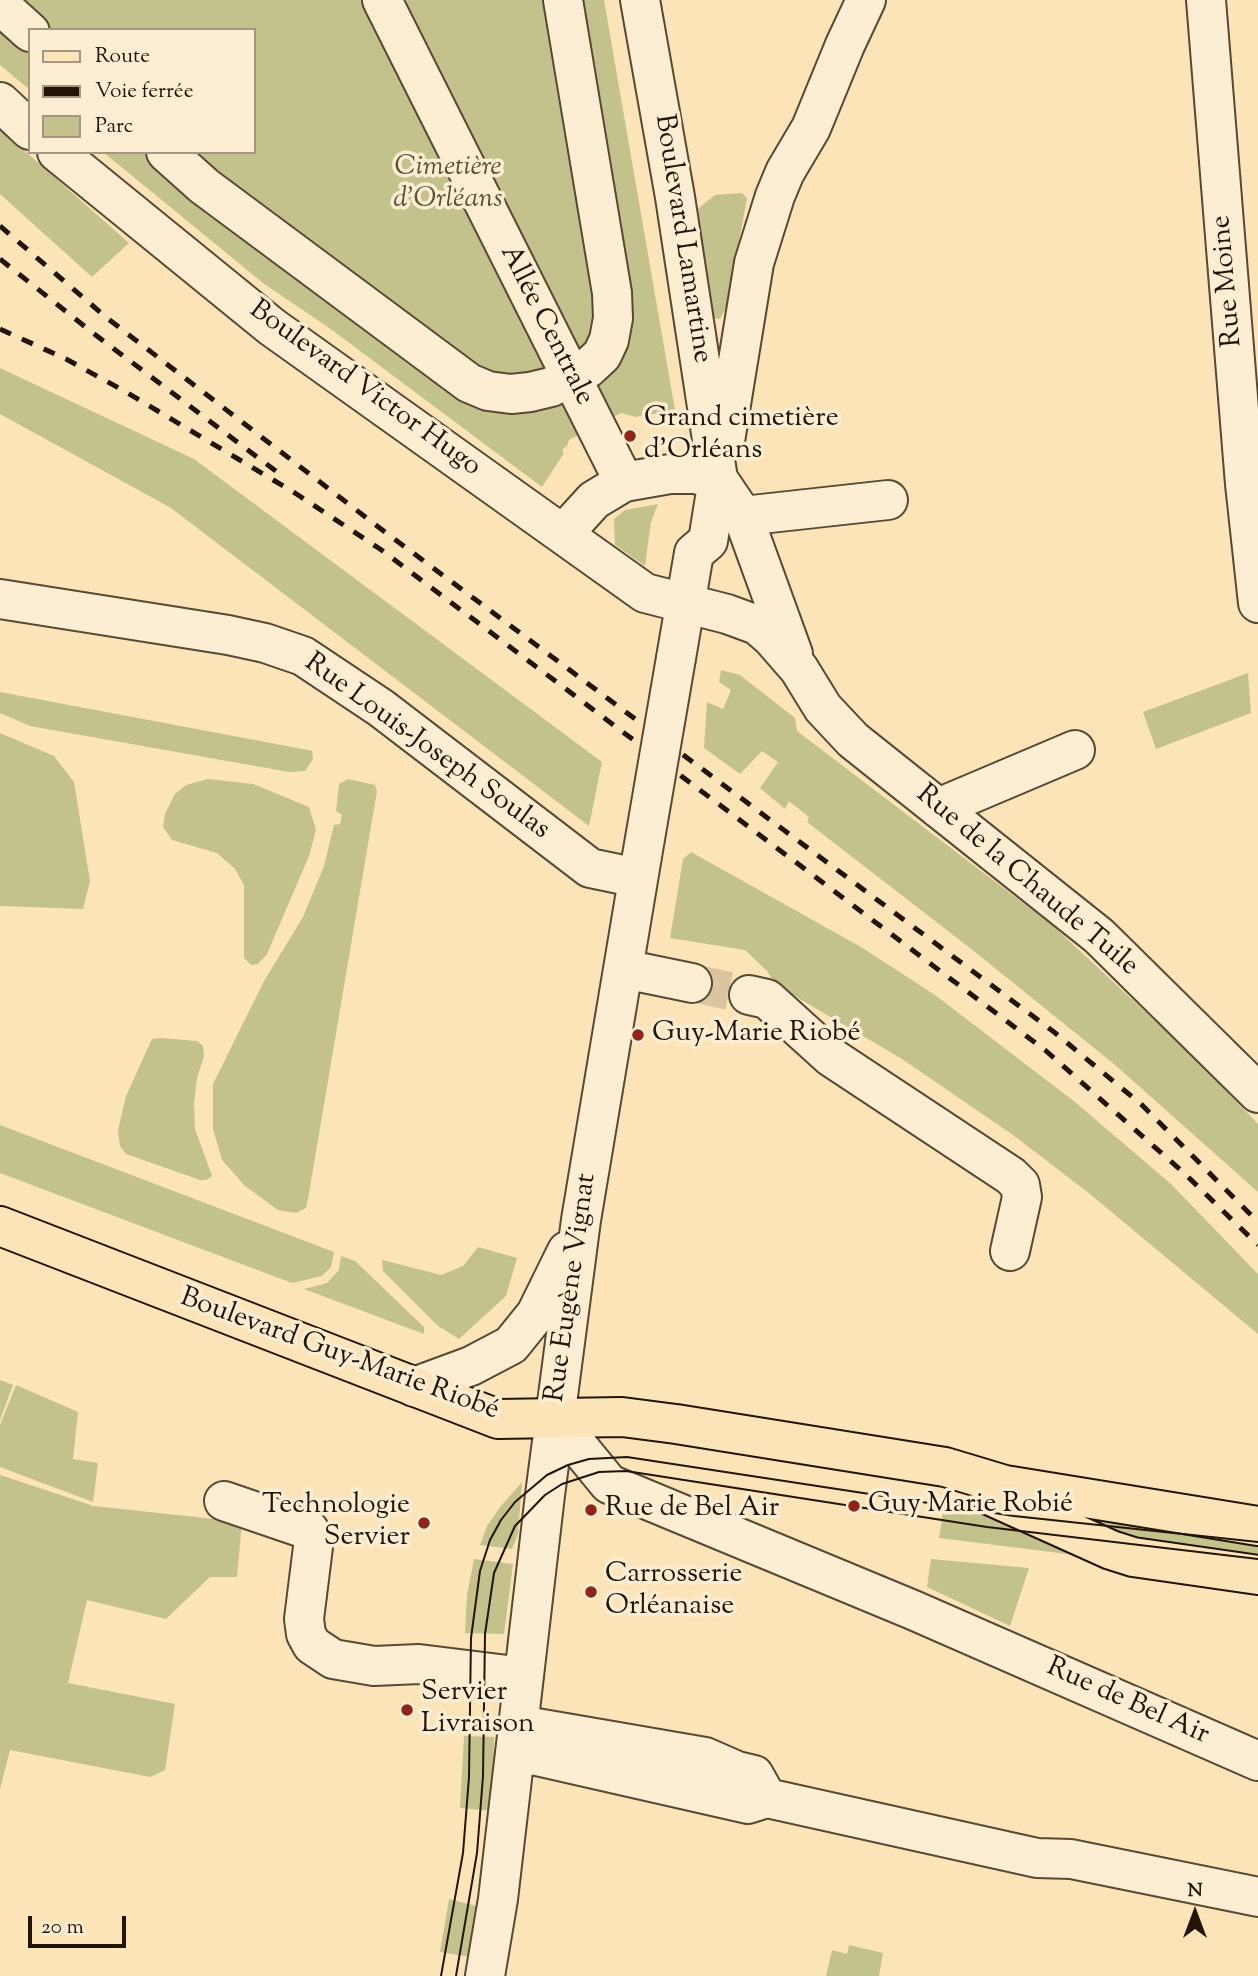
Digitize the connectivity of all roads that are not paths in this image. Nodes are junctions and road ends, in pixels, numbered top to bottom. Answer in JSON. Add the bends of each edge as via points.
{"nodes":[{"id":1,"x":382,"y":0,"type":"edge"},
{"id":2,"x":562,"y":0,"type":"edge"},
{"id":3,"x":631,"y":0,"type":"edge"},
{"id":4,"x":640,"y":0,"type":"edge"},
{"id":5,"x":866,"y":0,"type":"edge"},
{"id":6,"x":1206,"y":0,"type":"edge"},
{"id":7,"x":0,"y":5,"type":"edge"},
{"id":8,"x":28,"y":30,"type":"edge"},
{"id":9,"x":0,"y":103,"type":"edge"},
{"id":10,"x":28,"y":128,"type":"edge"},
{"id":11,"x":59,"y":154,"type":"edge"},
{"id":12,"x":168,"y":154,"type":"edge"},
{"id":13,"x":570,"y":377,"type":"junction"},
{"id":14,"x":706,"y":476,"type":"junction"},
{"id":15,"x":624,"y":482,"type":"junction"},
{"id":16,"x":888,"y":500,"type":"dead end"},
{"id":17,"x":743,"y":516,"type":"junction"},
{"id":18,"x":563,"y":534,"type":"junction"},
{"id":19,"x":1258,"y":597,"type":"edge"},
{"id":20,"x":0,"y":599,"type":"edge"},
{"id":21,"x":685,"y":603,"type":"junction"},
{"id":22,"x":799,"y":669,"type":"junction"},
{"id":23,"x":1075,"y":750,"type":"dead end"},
{"id":24,"x":938,"y":808,"type":"junction"},
{"id":25,"x":640,"y":867,"type":"junction"},
{"id":26,"x":624,"y":969,"type":"junction"},
{"id":27,"x":692,"y":983,"type":"tunnel mouth"},
{"id":28,"x":749,"y":995,"type":"tunnel mouth"},
{"id":29,"x":1258,"y":1093,"type":"edge"},
{"id":30,"x":581,"y":1220,"type":"junction"},
{"id":31,"x":0,"y":1227,"type":"edge"},
{"id":32,"x":1010,"y":1251,"type":"dead end"},
{"id":33,"x":414,"y":1387,"type":"junction"},
{"id":34,"x":555,"y":1418,"type":"junction"},
{"id":35,"x":898,"y":1461,"type":"junction"},
{"id":36,"x":223,"y":1501,"type":"dead end"},
{"id":37,"x":1258,"y":1526,"type":"edge"},
{"id":38,"x":1258,"y":1575,"type":"edge"},
{"id":39,"x":520,"y":1713,"type":"junction"},
{"id":40,"x":1258,"y":1761,"type":"edge"},
{"id":41,"x":1258,"y":1897,"type":"edge"},
{"id":42,"x":485,"y":1976,"type":"edge"}],
"edges":[{"from":1,"to":13,"type":"street","name":"Allée Centrale"},
{"from":2,"to":13,"type":"street","via":[[613,318],[602,355]]},
{"from":3,"to":14,"type":"street","via":[[696,380]]},
{"from":4,"to":14,"type":"street","name":"Boulevard Lamartine","via":[[678,211]]},
{"from":5,"to":14,"type":"street","via":[[811,128],[785,172],[754,263]]},
{"from":6,"to":19,"type":"street","name":"Rue Moine"},
{"from":7,"to":8,"type":"street"},
{"from":9,"to":10,"type":"street"},
{"from":11,"to":18,"type":"street","name":"Boulevard Victor Hugo","via":[[272,327]]},
{"from":12,"to":13,"type":"street","via":[[204,186],[469,383],[511,394],[551,387]]},
{"from":13,"to":15,"type":"street","name":"Allée Centrale"},
{"from":14,"to":15,"type":"street","via":[[647,476]]},
{"from":14,"to":17,"type":"street","name":"Rue de la Chaude Tuile"},
{"from":14,"to":21,"type":"street","name":"Boulevard Lamartine","via":[[708,541],[694,553]]},
{"from":15,"to":18,"type":"street","via":[[594,500]]},
{"from":16,"to":17,"type":"street"},
{"from":17,"to":22,"type":"street","name":"Rue de la Chaude Tuile"},
{"from":18,"to":21,"type":"street","name":"Boulevard Victor Hugo","via":[[645,593]]},
{"from":20,"to":25,"type":"street","name":"Rue Louis-Joseph Soulas","via":[[228,635],[303,656],[381,708],[590,868]]},
{"from":21,"to":22,"type":"street","name":"Rue de la Chaude Tuile","via":[[757,625]]},
{"from":21,"to":25,"type":"street","name":"Rue Eugène Vignat","bridge":true},
{"from":22,"to":24,"type":"street","name":"Rue de la Chaude Tuile","via":[[823,708],[853,740]]},
{"from":23,"to":24,"type":"street"},
{"from":24,"to":29,"type":"street","name":"Rue de la Chaude Tuile","via":[[1099,936]]},
{"from":25,"to":26,"type":"street","name":"Rue Eugène Vignat"},
{"from":26,"to":27,"type":"street"},
{"from":26,"to":30,"type":"street","name":"Rue Eugène Vignat"},
{"from":28,"to":32,"type":"street","via":[[767,999],[831,1057],[1020,1185],[1022,1196]]},
{"from":30,"to":33,"type":"street","via":[[536,1314],[511,1345]]},
{"from":30,"to":34,"type":"street","name":"Rue Eugène Vignat"},
{"from":31,"to":33,"type":"main road","name":"Boulevard Guy-Marie Riobé"},
{"from":33,"to":34,"type":"main road","name":"Boulevard Guy-Marie Riobé","via":[[498,1419]]},
{"from":34,"to":35,"type":"main road","name":"Boulevard Guy-Marie Riobé","via":[[622,1417]]},
{"from":34,"to":39,"type":"street","name":"Rue Eugène Vignat"},
{"from":34,"to":40,"type":"street","name":"Rue de Bel Air","via":[[609,1484]]},
{"from":35,"to":37,"type":"main road","name":"Boulevard Guy-Marie Riobé","via":[[945,1467],[1005,1485]]},
{"from":35,"to":38,"type":"main road","name":"Boulevard Guy-Marie Riobé","via":[[1133,1557]]},
{"from":36,"to":39,"type":"street","via":[[309,1530],[314,1539],[306,1634],[332,1659],[374,1666],[426,1665]]},
{"from":39,"to":41,"type":"street","via":[[705,1757],[754,1775],[767,1798],[1037,1858],[1071,1859]]},
{"from":39,"to":42,"type":"street","name":"Rue Eugène Vignat"}]}
